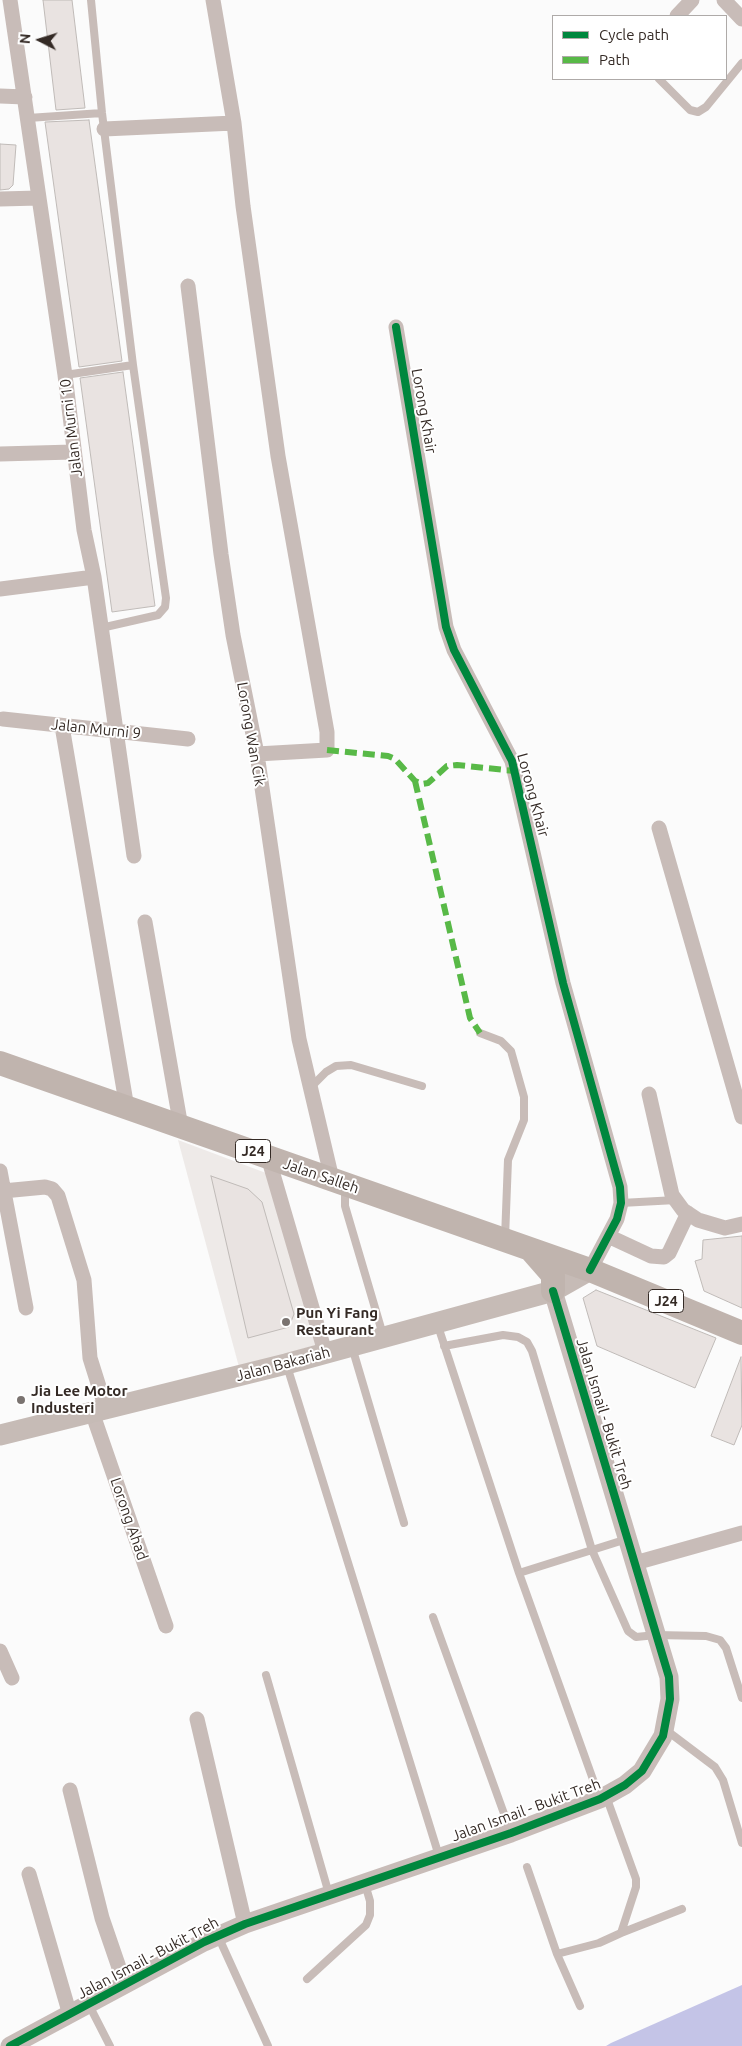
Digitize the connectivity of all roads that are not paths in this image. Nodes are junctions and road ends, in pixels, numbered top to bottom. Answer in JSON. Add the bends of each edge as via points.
{"nodes":[{"id":1,"x":10,"y":0,"type":"edge"},
{"id":2,"x":90,"y":0,"type":"edge"},
{"id":3,"x":213,"y":0,"type":"edge"},
{"id":4,"x":692,"y":0,"type":"edge"},
{"id":5,"x":724,"y":0,"type":"edge"},
{"id":6,"x":678,"y":15,"type":"edge"},
{"id":7,"x":742,"y":19,"type":"edge"},
{"id":8,"x":742,"y":64,"type":"edge"},
{"id":9,"x":660,"y":80,"type":"edge"},
{"id":10,"x":0,"y":96,"type":"edge"},
{"id":11,"x":25,"y":97,"type":"junction"},
{"id":12,"x":102,"y":113,"type":"junction"},
{"id":13,"x":28,"y":118,"type":"junction"},
{"id":14,"x":234,"y":122,"type":"junction"},
{"id":15,"x":104,"y":129,"type":"junction"},
{"id":16,"x":39,"y":198,"type":"junction"},
{"id":17,"x":0,"y":199,"type":"edge"},
{"id":18,"x":188,"y":286,"type":"dead end"},
{"id":19,"x":396,"y":327,"type":"dead end"},
{"id":20,"x":133,"y":365,"type":"junction"},
{"id":21,"x":65,"y":375,"type":"junction"},
{"id":22,"x":72,"y":452,"type":"junction"},
{"id":23,"x":0,"y":454,"type":"edge"},
{"id":24,"x":94,"y":577,"type":"junction"},
{"id":25,"x":0,"y":589,"type":"edge"},
{"id":26,"x":101,"y":628,"type":"junction"},
{"id":27,"x":3,"y":719,"type":"dead end"},
{"id":28,"x":62,"y":726,"type":"junction"},
{"id":29,"x":116,"y":732,"type":"junction"},
{"id":30,"x":188,"y":739,"type":"dead end"},
{"id":31,"x":256,"y":754,"type":"junction"},
{"id":32,"x":660,"y":828,"type":"dead end"},
{"id":33,"x":134,"y":856,"type":"dead end"},
{"id":34,"x":145,"y":922,"type":"dead end"},
{"id":35,"x":480,"y":1033,"type":"dead end"},
{"id":36,"x":0,"y":1063,"type":"edge"},
{"id":37,"x":422,"y":1086,"type":"dead end"},
{"id":38,"x":311,"y":1087,"type":"junction"},
{"id":39,"x":649,"y":1094,"type":"dead end"},
{"id":40,"x":127,"y":1108,"type":"junction"},
{"id":41,"x":742,"y":1117,"type":"edge"},
{"id":42,"x":181,"y":1126,"type":"junction"},
{"id":43,"x":268,"y":1157,"type":"junction"},
{"id":44,"x":0,"y":1171,"type":"edge"},
{"id":45,"x":341,"y":1182,"type":"junction"},
{"id":46,"x":3,"y":1191,"type":"junction"},
{"id":47,"x":676,"y":1200,"type":"junction"},
{"id":48,"x":621,"y":1203,"type":"junction"},
{"id":49,"x":688,"y":1213,"type":"junction"},
{"id":50,"x":742,"y":1224,"type":"edge"},
{"id":51,"x":608,"y":1236,"type":"junction"},
{"id":52,"x":505,"y":1240,"type":"junction"},
{"id":53,"x":530,"y":1248,"type":"junction"},
{"id":54,"x":590,"y":1270,"type":"junction"},
{"id":55,"x":553,"y":1290,"type":"junction"},
{"id":56,"x":26,"y":1308,"type":"dead end"},
{"id":57,"x":436,"y":1322,"type":"junction"},
{"id":58,"x":742,"y":1333,"type":"edge"},
{"id":59,"x":384,"y":1337,"type":"junction"},
{"id":60,"x":352,"y":1345,"type":"junction"},
{"id":61,"x":444,"y":1346,"type":"junction"},
{"id":62,"x":326,"y":1352,"type":"junction"},
{"id":63,"x":286,"y":1364,"type":"junction"},
{"id":64,"x":99,"y":1410,"type":"junction"},
{"id":65,"x":0,"y":1434,"type":"edge"},
{"id":66,"x":404,"y":1523,"type":"dead end"},
{"id":67,"x":742,"y":1533,"type":"edge"},
{"id":68,"x":627,"y":1539,"type":"junction"},
{"id":69,"x":592,"y":1550,"type":"junction"},
{"id":70,"x":634,"y":1563,"type":"junction"},
{"id":71,"x":519,"y":1572,"type":"junction"},
{"id":72,"x":433,"y":1617,"type":"dead end"},
{"id":73,"x":166,"y":1626,"type":"dead end"},
{"id":74,"x":656,"y":1635,"type":"junction"},
{"id":75,"x":0,"y":1651,"type":"edge"},
{"id":76,"x":266,"y":1675,"type":"dead end"},
{"id":77,"x":12,"y":1678,"type":"dead end"},
{"id":78,"x":742,"y":1698,"type":"edge"},
{"id":79,"x":197,"y":1719,"type":"dead end"},
{"id":80,"x":664,"y":1729,"type":"junction"},
{"id":81,"x":70,"y":1790,"type":"dead end"},
{"id":82,"x":603,"y":1798,"type":"junction"},
{"id":83,"x":511,"y":1832,"type":"junction"},
{"id":84,"x":742,"y":1843,"type":"edge"},
{"id":85,"x":439,"y":1856,"type":"junction"},
{"id":86,"x":527,"y":1866,"type":"dead end"},
{"id":87,"x":29,"y":1874,"type":"dead end"},
{"id":88,"x":364,"y":1882,"type":"junction"},
{"id":89,"x":329,"y":1894,"type":"junction"},
{"id":90,"x":682,"y":1910,"type":"dead end"},
{"id":91,"x":245,"y":1924,"type":"junction"},
{"id":92,"x":621,"y":1932,"type":"junction"},
{"id":93,"x":218,"y":1936,"type":"junction"},
{"id":94,"x":557,"y":1954,"type":"junction"},
{"id":95,"x":308,"y":1979,"type":"dead end"},
{"id":96,"x":124,"y":1986,"type":"junction"},
{"id":97,"x":89,"y":2005,"type":"junction"},
{"id":98,"x":580,"y":2006,"type":"dead end"},
{"id":99,"x":70,"y":2015,"type":"junction"},
{"id":100,"x":10,"y":2046,"type":"edge"},
{"id":101,"x":110,"y":2046,"type":"edge"},
{"id":102,"x":268,"y":2046,"type":"edge"}],
"edges":[{"from":1,"to":11,"type":"street","name":"Jalan Murni 10"},
{"from":2,"to":12,"type":"lane"},
{"from":3,"to":14,"type":"street"},
{"from":4,"to":6,"type":"street"},
{"from":5,"to":7,"type":"street"},
{"from":8,"to":9,"type":"lane","via":[[706,107],[698,112],[690,110]]},
{"from":10,"to":11,"type":"street"},
{"from":11,"to":13,"type":"street","name":"Jalan Murni 10"},
{"from":12,"to":13,"type":"lane"},
{"from":12,"to":15,"type":"lane"},
{"from":13,"to":16,"type":"street","name":"Jalan Murni 10"},
{"from":14,"to":15,"type":"street"},
{"from":14,"to":31,"type":"street","via":[[278,456],[327,732],[327,750]]},
{"from":15,"to":20,"type":"lane"},
{"from":16,"to":17,"type":"street"},
{"from":16,"to":21,"type":"street","name":"Jalan Murni 10"},
{"from":18,"to":31,"type":"street","name":"Lorong Wan Cik","via":[[221,554]]},
{"from":19,"to":48,"type":"street","name":"Lorong Khair","via":[[446,627],[454,650],[512,761],[562,983],[620,1187]]},
{"from":20,"to":21,"type":"lane"},
{"from":20,"to":26,"type":"lane","via":[[165,607],[158,615]]},
{"from":21,"to":22,"type":"street","name":"Jalan Murni 10"},
{"from":22,"to":23,"type":"street"},
{"from":22,"to":24,"type":"street","name":"Jalan Murni 10"},
{"from":24,"to":25,"type":"street"},
{"from":24,"to":26,"type":"street","name":"Jalan Murni 10"},
{"from":26,"to":29,"type":"street","name":"Jalan Murni 10"},
{"from":27,"to":28,"type":"street","name":"Jalan Murni 9"},
{"from":28,"to":29,"type":"street","name":"Jalan Murni 9"},
{"from":28,"to":40,"type":"street"},
{"from":29,"to":30,"type":"street","name":"Jalan Murni 9"},
{"from":29,"to":33,"type":"street","name":"Jalan Murni 10"},
{"from":31,"to":38,"type":"street","name":"Lorong Wan Cik","via":[[299,1039]]},
{"from":32,"to":41,"type":"street"},
{"from":34,"to":42,"type":"street"},
{"from":35,"to":52,"type":"lane","via":[[501,1041],[512,1051],[524,1097],[524,1120],[508,1160]]},
{"from":36,"to":40,"type":"main road","name":"Jalan Salleh","number":"J24"},
{"from":37,"to":38,"type":"lane","via":[[351,1065],[336,1066]]},
{"from":38,"to":45,"type":"street","name":"Lorong Wan Cik"},
{"from":39,"to":47,"type":"street","via":[[667,1178]]},
{"from":40,"to":42,"type":"main road","name":"Jalan Salleh","number":"J24"},
{"from":42,"to":43,"type":"main road","name":"Jalan Salleh","number":"J24"},
{"from":43,"to":45,"type":"main road","name":"Jalan Salleh","number":"J24"},
{"from":43,"to":62,"type":"street"},
{"from":44,"to":46,"type":"street"},
{"from":45,"to":52,"type":"main road","name":"Jalan Salleh","number":"J24"},
{"from":45,"to":59,"type":"lane","via":[[345,1206]]},
{"from":46,"to":56,"type":"street"},
{"from":46,"to":64,"type":"street","name":"Lorong Ahad","via":[[45,1187],[58,1196],[86,1285],[90,1358]]},
{"from":47,"to":48,"type":"lane"},
{"from":47,"to":49,"type":"street"},
{"from":48,"to":51,"type":"street","name":"Lorong Khair"},
{"from":49,"to":50,"type":"street","via":[[698,1220],[725,1228]]},
{"from":49,"to":51,"type":"street","via":[[664,1257],[651,1256]]},
{"from":51,"to":54,"type":"street","name":"Lorong Khair"},
{"from":52,"to":53,"type":"main road","name":"Jalan Salleh","number":"J24"},
{"from":53,"to":54,"type":"main road","number":"J24"},
{"from":53,"to":55,"type":"main road","via":[[553,1275]]},
{"from":54,"to":55,"type":"main road","name":"Jalan Bakariah"},
{"from":54,"to":58,"type":"main road","number":"J24"},
{"from":55,"to":57,"type":"main road","name":"Jalan Bakariah"},
{"from":55,"to":68,"type":"street","name":"Jalan Ismail - Bukit Treh"},
{"from":57,"to":59,"type":"main road","name":"Jalan Bakariah"},
{"from":57,"to":61,"type":"lane"},
{"from":59,"to":60,"type":"main road","name":"Jalan Bakariah"},
{"from":60,"to":62,"type":"main road","name":"Jalan Bakariah"},
{"from":60,"to":66,"type":"lane"},
{"from":61,"to":69,"type":"lane","via":[[503,1336],[518,1337],[527,1342]]},
{"from":61,"to":71,"type":"lane"},
{"from":62,"to":63,"type":"main road","name":"Jalan Bakariah"},
{"from":63,"to":64,"type":"main road","name":"Jalan Bakariah"},
{"from":63,"to":85,"type":"lane"},
{"from":64,"to":65,"type":"main road","name":"Jalan Bakariah"},
{"from":64,"to":73,"type":"street","name":"Lorong Ahad"},
{"from":67,"to":70,"type":"street"},
{"from":68,"to":69,"type":"lane"},
{"from":68,"to":70,"type":"street","name":"Jalan Ismail - Bukit Treh"},
{"from":69,"to":71,"type":"lane"},
{"from":69,"to":74,"type":"lane","via":[[628,1631],[636,1637]]},
{"from":70,"to":74,"type":"street","name":"Jalan Ismail - Bukit Treh"},
{"from":71,"to":82,"type":"lane"},
{"from":72,"to":83,"type":"lane"},
{"from":74,"to":78,"type":"lane","via":[[706,1636],[720,1640],[726,1648]]},
{"from":74,"to":80,"type":"street","name":"Jalan Ismail - Bukit Treh","via":[[669,1678],[670,1699]]},
{"from":75,"to":77,"type":"street"},
{"from":76,"to":89,"type":"lane"},
{"from":79,"to":91,"type":"street"},
{"from":80,"to":82,"type":"street","name":"Jalan Ismail - Bukit Treh","via":[[642,1771]]},
{"from":80,"to":84,"type":"lane","via":[[715,1767],[723,1780]]},
{"from":81,"to":96,"type":"street","via":[[102,1918]]},
{"from":82,"to":83,"type":"street","name":"Jalan Ismail - Bukit Treh"},
{"from":82,"to":92,"type":"lane","via":[[636,1878]]},
{"from":83,"to":85,"type":"street","name":"Jalan Ismail - Bukit Treh"},
{"from":85,"to":88,"type":"street","name":"Jalan Ismail - Bukit Treh"},
{"from":86,"to":94,"type":"lane"},
{"from":87,"to":99,"type":"street"},
{"from":88,"to":89,"type":"street","name":"Jalan Ismail - Bukit Treh"},
{"from":88,"to":95,"type":"lane","via":[[370,1901],[366,1925]]},
{"from":89,"to":91,"type":"street","name":"Jalan Ismail - Bukit Treh"},
{"from":90,"to":92,"type":"lane"},
{"from":91,"to":93,"type":"street","name":"Jalan Ismail - Bukit Treh"},
{"from":92,"to":94,"type":"lane","via":[[599,1943]]},
{"from":93,"to":96,"type":"street","name":"Jalan Ismail - Bukit Treh"},
{"from":93,"to":102,"type":"lane"},
{"from":94,"to":98,"type":"lane"},
{"from":96,"to":97,"type":"street","name":"Jalan Ismail - Bukit Treh"},
{"from":97,"to":99,"type":"street","name":"Jalan Ismail - Bukit Treh"},
{"from":97,"to":101,"type":"lane"},
{"from":99,"to":100,"type":"street","name":"Jalan Ismail - Bukit Treh"}]}
